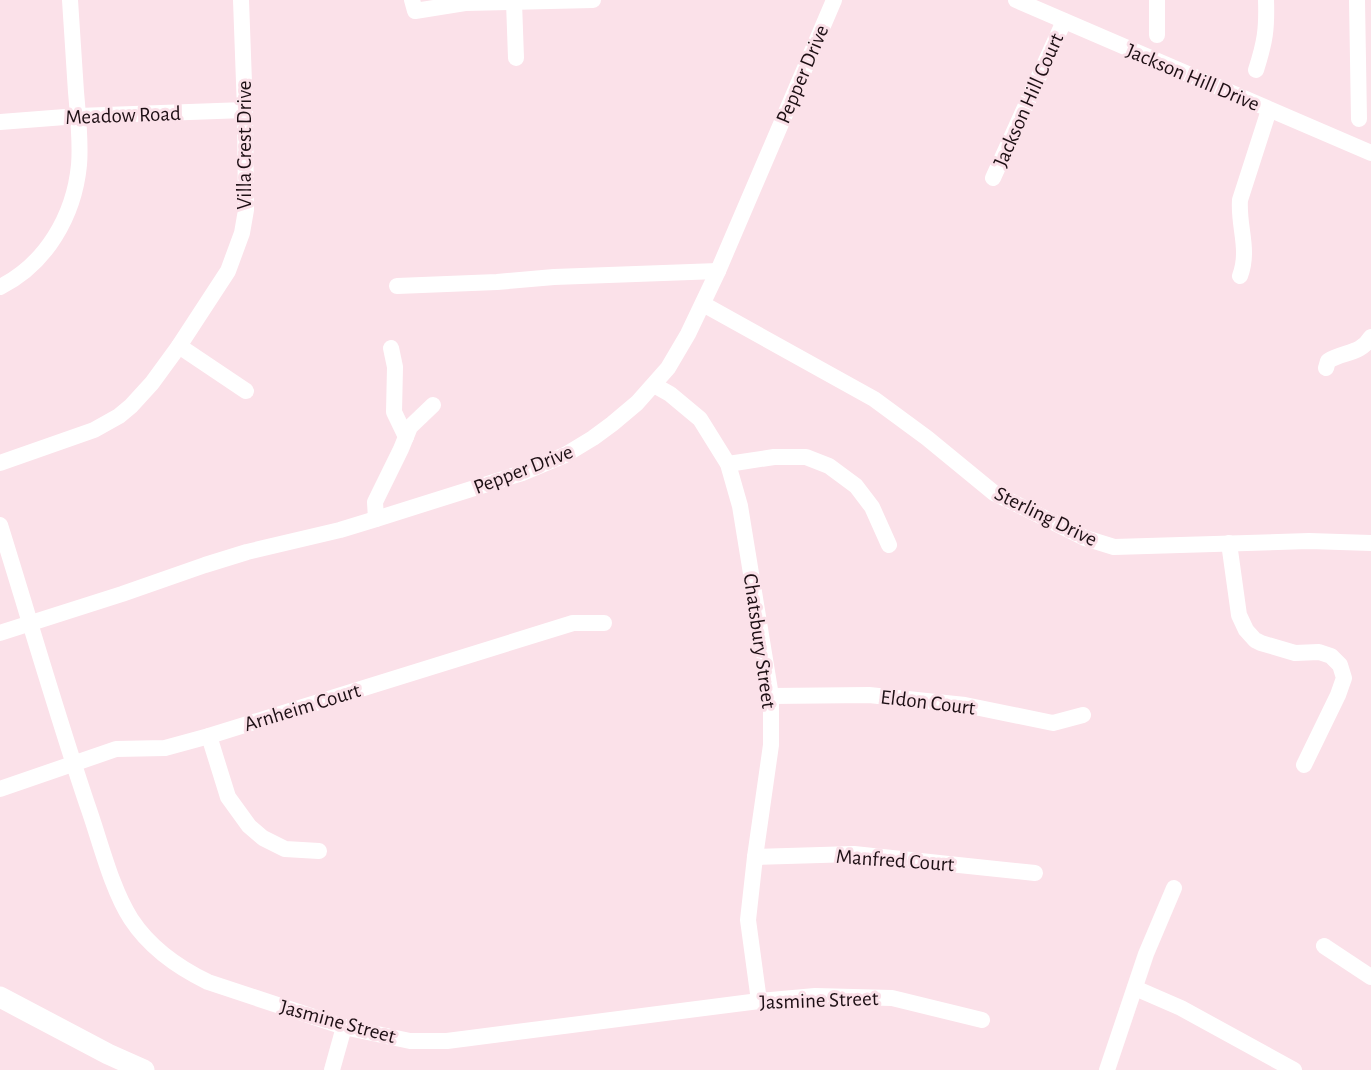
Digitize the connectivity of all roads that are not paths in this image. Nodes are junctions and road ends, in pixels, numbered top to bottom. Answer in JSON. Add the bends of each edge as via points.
{"nodes":[{"id":1,"x":70,"y":0,"type":"edge"},
{"id":2,"x":241,"y":0,"type":"edge"},
{"id":3,"x":593,"y":0,"type":"edge"},
{"id":4,"x":834,"y":0,"type":"edge"},
{"id":5,"x":1016,"y":0,"type":"edge"},
{"id":6,"x":1157,"y":0,"type":"edge"},
{"id":7,"x":1266,"y":0,"type":"edge"},
{"id":8,"x":1357,"y":0,"type":"edge"},
{"id":9,"x":513,"y":2,"type":"junction"},
{"id":10,"x":1034,"y":4,"type":"edge"},
{"id":11,"x":413,"y":6,"type":"edge"},
{"id":12,"x":1064,"y":21,"type":"junction"},
{"id":13,"x":1157,"y":35,"type":"dead end"},
{"id":14,"x":516,"y":58,"type":"dead end"},
{"id":15,"x":1256,"y":70,"type":"dead end"},
{"id":16,"x":245,"y":110,"type":"junction"},
{"id":17,"x":1269,"y":110,"type":"junction"},
{"id":18,"x":78,"y":116,"type":"junction"},
{"id":19,"x":1359,"y":119,"type":"dead end"},
{"id":20,"x":0,"y":122,"type":"edge"},
{"id":21,"x":1371,"y":153,"type":"edge"},
{"id":22,"x":993,"y":178,"type":"dead end"},
{"id":23,"x":718,"y":271,"type":"junction"},
{"id":24,"x":1240,"y":276,"type":"dead end"},
{"id":25,"x":397,"y":286,"type":"dead end"},
{"id":26,"x":0,"y":288,"type":"edge"},
{"id":27,"x":703,"y":304,"type":"junction"},
{"id":28,"x":1371,"y":337,"type":"edge"},
{"id":29,"x":179,"y":346,"type":"junction"},
{"id":30,"x":391,"y":348,"type":"dead end"},
{"id":31,"x":1326,"y":368,"type":"dead end"},
{"id":32,"x":654,"y":385,"type":"junction"},
{"id":33,"x":246,"y":391,"type":"dead end"},
{"id":34,"x":433,"y":405,"type":"dead end"},
{"id":35,"x":406,"y":437,"type":"junction"},
{"id":36,"x":0,"y":463,"type":"edge"},
{"id":37,"x":728,"y":464,"type":"junction"},
{"id":38,"x":376,"y":519,"type":"junction"},
{"id":39,"x":0,"y":525,"type":"edge"},
{"id":40,"x":1229,"y":543,"type":"junction"},
{"id":41,"x":1371,"y":543,"type":"edge"},
{"id":42,"x":889,"y":545,"type":"dead end"},
{"id":43,"x":31,"y":623,"type":"junction"},
{"id":44,"x":604,"y":623,"type":"dead end"},
{"id":45,"x":0,"y":633,"type":"edge"},
{"id":46,"x":771,"y":696,"type":"junction"},
{"id":47,"x":1083,"y":715,"type":"dead end"},
{"id":48,"x":209,"y":736,"type":"junction"},
{"id":49,"x":74,"y":764,"type":"junction"},
{"id":50,"x":1304,"y":765,"type":"dead end"},
{"id":51,"x":0,"y":789,"type":"edge"},
{"id":52,"x":319,"y":851,"type":"dead end"},
{"id":53,"x":755,"y":857,"type":"junction"},
{"id":54,"x":1035,"y":873,"type":"dead end"},
{"id":55,"x":1174,"y":888,"type":"dead end"},
{"id":56,"x":1324,"y":946,"type":"dead end"},
{"id":57,"x":1371,"y":976,"type":"edge"},
{"id":58,"x":1135,"y":988,"type":"junction"},
{"id":59,"x":0,"y":997,"type":"edge"},
{"id":60,"x":759,"y":1001,"type":"junction"},
{"id":61,"x":982,"y":1020,"type":"dead end"},
{"id":62,"x":344,"y":1027,"type":"junction"},
{"id":63,"x":144,"y":1070,"type":"edge"},
{"id":64,"x":332,"y":1070,"type":"edge"},
{"id":65,"x":1107,"y":1070,"type":"edge"},
{"id":66,"x":1294,"y":1070,"type":"edge"}],
"edges":[{"from":1,"to":18,"type":"street"},
{"from":2,"to":16,"type":"street","name":"Villa Crest Drive"},
{"from":3,"to":9,"type":"street"},
{"from":4,"to":23,"type":"street","name":"Pepper Drive"},
{"from":5,"to":10,"type":"street","name":"Jackson Hill Drive"},
{"from":6,"to":13,"type":"street"},
{"from":7,"to":15,"type":"street","via":[[1267,26]]},
{"from":8,"to":19,"type":"street"},
{"from":9,"to":11,"type":"street"},
{"from":9,"to":14,"type":"street"},
{"from":10,"to":12,"type":"street","name":"Jackson Hill Drive"},
{"from":12,"to":17,"type":"street","name":"Jackson Hill Drive"},
{"from":12,"to":22,"type":"street","name":"Jackson Hill Court"},
{"from":16,"to":18,"type":"street","name":"Meadow Road"},
{"from":16,"to":29,"type":"street","name":"Villa Crest Drive","via":[[246,210],[242,233],[228,271]]},
{"from":17,"to":21,"type":"street","name":"Jackson Hill Drive"},
{"from":17,"to":24,"type":"street","via":[[1240,200],[1245,247]]},
{"from":18,"to":20,"type":"street","name":"Meadow Road"},
{"from":18,"to":26,"type":"street","via":[[79,163],[66,214],[38,259]]},
{"from":23,"to":25,"type":"street"},
{"from":23,"to":27,"type":"street","name":"Pepper Drive"},
{"from":27,"to":32,"type":"street","name":"Pepper Drive","via":[[681,347]]},
{"from":27,"to":40,"type":"street","name":"Sterling Drive","via":[[874,399],[994,493],[1085,538],[1114,547]]},
{"from":28,"to":31,"type":"street","via":[[1357,351],[1331,358]]},
{"from":29,"to":33,"type":"street"},
{"from":29,"to":36,"type":"street","name":"Villa Crest Drive","via":[[142,395],[110,421],[81,436]]},
{"from":30,"to":35,"type":"street","via":[[395,367],[394,412]]},
{"from":32,"to":37,"type":"street","name":"Chatsbury Street","via":[[700,419]]},
{"from":32,"to":38,"type":"street","name":"Pepper Drive","via":[[612,424],[565,455],[522,473]]},
{"from":34,"to":35,"type":"street","via":[[410,427]]},
{"from":35,"to":38,"type":"street","via":[[375,502]]},
{"from":37,"to":42,"type":"street","via":[[806,457],[829,466],[856,486],[872,507]]},
{"from":37,"to":46,"type":"street","name":"Chatsbury Street","via":[[740,506]]},
{"from":38,"to":43,"type":"street","name":"Pepper Drive","via":[[247,552]]},
{"from":39,"to":43,"type":"street","name":"Jasmine Street"},
{"from":40,"to":41,"type":"street","name":"Sterling Drive"},
{"from":40,"to":50,"type":"street","via":[[1239,615],[1255,640],[1295,653],[1319,652],[1340,665],[1344,678],[1338,695]]},
{"from":43,"to":45,"type":"street","name":"Pepper Drive"},
{"from":43,"to":49,"type":"street","name":"Jasmine Street"},
{"from":44,"to":48,"type":"street","name":"Arnheim Court","via":[[573,623]]},
{"from":46,"to":47,"type":"street","name":"Eldon Court","via":[[869,695],[965,705],[1053,723]]},
{"from":46,"to":53,"type":"street","name":"Chatsbury Street","via":[[771,745]]},
{"from":48,"to":49,"type":"street","name":"Arnheim Court","via":[[165,748],[116,749]]},
{"from":48,"to":52,"type":"street","via":[[228,798],[249,826],[285,849]]},
{"from":49,"to":51,"type":"street","name":"Arnheim Court"},
{"from":49,"to":62,"type":"street","name":"Jasmine Street","via":[[117,891],[152,944],[178,966],[208,982]]},
{"from":53,"to":54,"type":"street","name":"Manfred Court","via":[[854,854]]},
{"from":53,"to":60,"type":"street","name":"Chatsbury Street","via":[[748,920]]},
{"from":55,"to":58,"type":"street"},
{"from":56,"to":57,"type":"street"},
{"from":58,"to":65,"type":"street"},
{"from":58,"to":66,"type":"street","via":[[1181,1008]]},
{"from":59,"to":63,"type":"main road"},
{"from":60,"to":61,"type":"street","name":"Jasmine Street","via":[[815,996],[892,998]]},
{"from":60,"to":62,"type":"street","name":"Jasmine Street","via":[[447,1041],[410,1041]]},
{"from":62,"to":64,"type":"street"}]}
